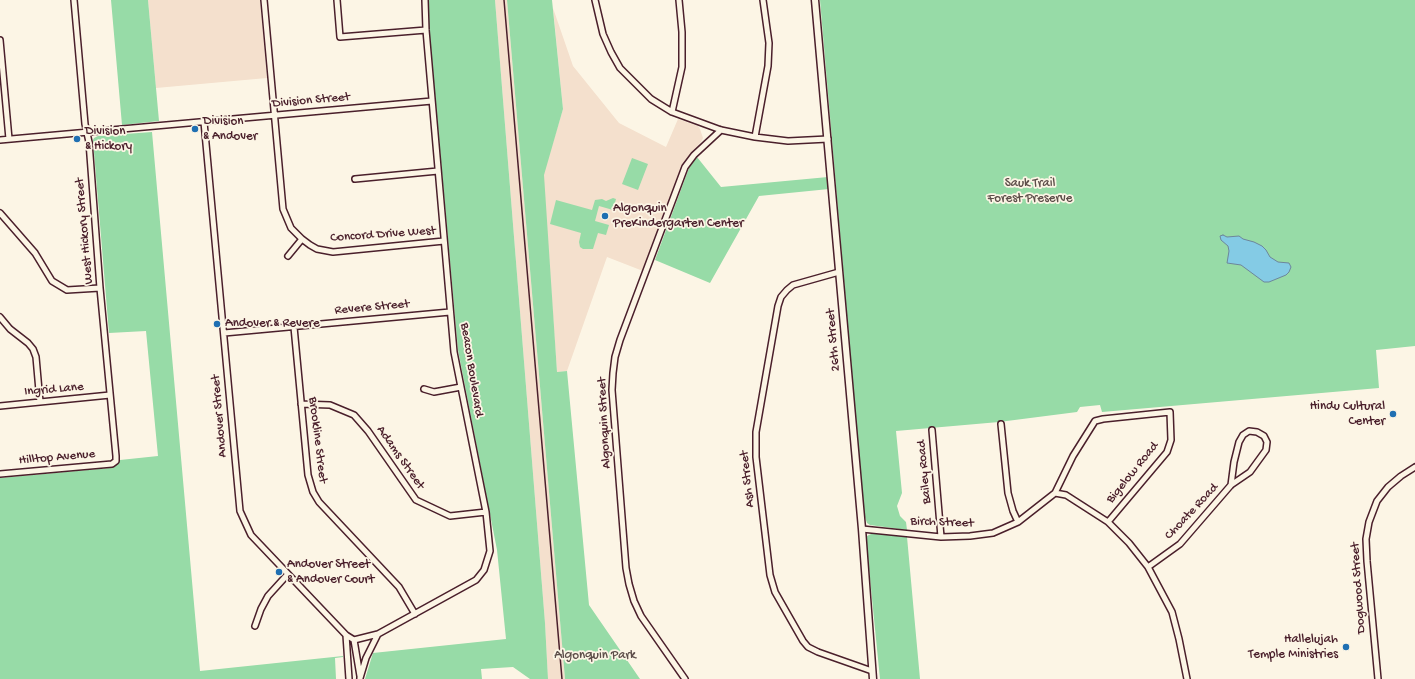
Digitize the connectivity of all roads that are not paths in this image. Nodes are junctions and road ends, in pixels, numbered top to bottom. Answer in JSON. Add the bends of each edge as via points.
{"nodes":[{"id":1,"x":74,"y":0,"type":"edge"},
{"id":2,"x":264,"y":0,"type":"edge"},
{"id":3,"x":337,"y":0,"type":"edge"},
{"id":4,"x":425,"y":0,"type":"edge"},
{"id":5,"x":595,"y":0,"type":"edge"},
{"id":6,"x":680,"y":0,"type":"edge"},
{"id":7,"x":762,"y":0,"type":"edge"},
{"id":8,"x":816,"y":0,"type":"edge"},
{"id":9,"x":426,"y":30,"type":"junction"},
{"id":10,"x":0,"y":40,"type":"edge"},
{"id":11,"x":432,"y":101,"type":"junction"},
{"id":12,"x":672,"y":112,"type":"junction"},
{"id":13,"x":275,"y":115,"type":"junction"},
{"id":14,"x":204,"y":122,"type":"junction"},
{"id":15,"x":721,"y":130,"type":"junction"},
{"id":16,"x":87,"y":133,"type":"junction"},
{"id":17,"x":755,"y":137,"type":"junction"},
{"id":18,"x":9,"y":139,"type":"junction"},
{"id":19,"x":828,"y":139,"type":"junction"},
{"id":20,"x":0,"y":140,"type":"edge"},
{"id":21,"x":438,"y":171,"type":"junction"},
{"id":22,"x":355,"y":179,"type":"dead end"},
{"id":23,"x":0,"y":213,"type":"edge"},
{"id":24,"x":302,"y":239,"type":"junction"},
{"id":25,"x":444,"y":241,"type":"junction"},
{"id":26,"x":288,"y":256,"type":"dead end"},
{"id":27,"x":839,"y":272,"type":"junction"},
{"id":28,"x":100,"y":288,"type":"junction"},
{"id":29,"x":450,"y":312,"type":"junction"},
{"id":30,"x":0,"y":317,"type":"edge"},
{"id":31,"x":294,"y":327,"type":"junction"},
{"id":32,"x":224,"y":333,"type":"junction"},
{"id":33,"x":461,"y":387,"type":"junction"},
{"id":34,"x":424,"y":389,"type":"dead end"},
{"id":35,"x":110,"y":395,"type":"junction"},
{"id":36,"x":40,"y":402,"type":"junction"},
{"id":37,"x":301,"y":404,"type":"junction"},
{"id":38,"x":0,"y":406,"type":"edge"},
{"id":39,"x":1001,"y":424,"type":"dead end"},
{"id":40,"x":932,"y":430,"type":"dead end"},
{"id":41,"x":116,"y":461,"type":"joint"},
{"id":42,"x":1415,"y":467,"type":"edge"},
{"id":43,"x":0,"y":474,"type":"edge"},
{"id":44,"x":1231,"y":485,"type":"junction"},
{"id":45,"x":1055,"y":493,"type":"junction"},
{"id":46,"x":486,"y":512,"type":"junction"},
{"id":47,"x":1018,"y":522,"type":"junction"},
{"id":48,"x":1108,"y":522,"type":"junction"},
{"id":49,"x":862,"y":529,"type":"junction"},
{"id":50,"x":942,"y":536,"type":"junction"},
{"id":51,"x":1148,"y":567,"type":"junction"},
{"id":52,"x":288,"y":574,"type":"junction"},
{"id":53,"x":415,"y":614,"type":"junction"},
{"id":54,"x":255,"y":626,"type":"dead end"},
{"id":55,"x":378,"y":634,"type":"junction"},
{"id":56,"x":346,"y":635,"type":"junction"},
{"id":57,"x":354,"y":640,"type":"junction"},
{"id":58,"x":872,"y":671,"type":"junction"},
{"id":59,"x":360,"y":678,"type":"edge"},
{"id":60,"x":349,"y":679,"type":"edge"},
{"id":61,"x":685,"y":679,"type":"edge"},
{"id":62,"x":873,"y":679,"type":"edge"},
{"id":63,"x":1187,"y":679,"type":"edge"},
{"id":64,"x":1378,"y":679,"type":"edge"}],
"edges":[{"from":1,"to":16,"type":"street","name":"West Hickory Street"},
{"from":2,"to":13,"type":"street","name":"Concord Drive West"},
{"from":3,"to":9,"type":"street","via":[[340,37]]},
{"from":4,"to":9,"type":"street","name":"Beacon Boulevard"},
{"from":5,"to":12,"type":"street","via":[[603,34],[620,68],[651,99]]},
{"from":6,"to":12,"type":"street","via":[[682,67]]},
{"from":7,"to":17,"type":"street","via":[[770,44]]},
{"from":8,"to":19,"type":"street","name":"26th Street"},
{"from":9,"to":11,"type":"street","name":"Beacon Boulevard"},
{"from":10,"to":18,"type":"street"},
{"from":11,"to":13,"type":"street","name":"Division Street"},
{"from":11,"to":21,"type":"street","name":"Beacon Boulevard"},
{"from":12,"to":15,"type":"street"},
{"from":13,"to":14,"type":"street","name":"Division Street"},
{"from":13,"to":24,"type":"street","name":"Concord Drive West","via":[[283,209],[291,228]]},
{"from":14,"to":16,"type":"street","name":"Division Street"},
{"from":14,"to":32,"type":"street","name":"Andover Street"},
{"from":15,"to":17,"type":"street"},
{"from":15,"to":61,"type":"street","name":"Algonquin Street","via":[[694,155],[686,167],[620,340],[613,373],[612,390],[629,584],[641,616]]},
{"from":16,"to":18,"type":"street","name":"Division Street"},
{"from":16,"to":28,"type":"street","name":"West Hickory Street"},
{"from":17,"to":19,"type":"street","via":[[788,141]]},
{"from":18,"to":20,"type":"street","name":"Division Street"},
{"from":19,"to":27,"type":"street","name":"26th Street"},
{"from":21,"to":22,"type":"street"},
{"from":21,"to":25,"type":"street","name":"Beacon Boulevard"},
{"from":23,"to":28,"type":"street","via":[[36,253],[52,281],[67,290]]},
{"from":24,"to":25,"type":"street","name":"Concord Drive West","via":[[317,249],[333,252]]},
{"from":24,"to":26,"type":"street"},
{"from":25,"to":29,"type":"street","name":"Beacon Boulevard"},
{"from":27,"to":49,"type":"street","name":"26th Street"},
{"from":27,"to":58,"type":"street","name":"Ash Street","via":[[794,285],[781,297],[756,432],[756,457],[770,575],[776,592],[808,647]]},
{"from":28,"to":35,"type":"street","name":"West Hickory Street"},
{"from":29,"to":31,"type":"street","name":"Revere Street"},
{"from":29,"to":33,"type":"street","name":"Beacon Boulevard"},
{"from":30,"to":36,"type":"street","via":[[33,349]]},
{"from":31,"to":32,"type":"street","name":"Revere Street"},
{"from":31,"to":37,"type":"street","name":"Brookline Street"},
{"from":32,"to":52,"type":"street","name":"Andover Street","via":[[240,511],[251,535]]},
{"from":33,"to":34,"type":"street","via":[[434,392]]},
{"from":33,"to":46,"type":"street","name":"Beacon Boulevard"},
{"from":35,"to":36,"type":"street","name":"Ingrid Lane"},
{"from":35,"to":41,"type":"street","name":"West Hickory Street"},
{"from":36,"to":38,"type":"street","name":"Ingrid Lane"},
{"from":37,"to":46,"type":"street","name":"Adams Street","via":[[330,405],[354,415],[416,500],[450,516]]},
{"from":37,"to":53,"type":"street","name":"Brookline Street","via":[[312,492],[399,587]]},
{"from":39,"to":47,"type":"street","via":[[1008,494]]},
{"from":40,"to":50,"type":"street","name":"Bailey Road"},
{"from":41,"to":43,"type":"street","name":"Hilltop Avenue","via":[[112,464]]},
{"from":42,"to":64,"type":"street","name":"Dogwood Street","via":[[1388,487],[1377,501],[1368,522],[1367,561]]},
{"from":44,"to":44,"type":"street","name":"Choate Road","via":[[1250,472],[1266,450],[1267,442],[1264,436],[1249,431],[1243,436],[1234,462]]},
{"from":44,"to":51,"type":"street","name":"Choate Road","via":[[1180,544]]},
{"from":45,"to":47,"type":"street","name":"Birch Street"},
{"from":45,"to":48,"type":"street","via":[[1066,495]]},
{"from":45,"to":48,"type":"street","name":"Bigelow Road","via":[[1073,456],[1095,422],[1170,412],[1171,440],[1167,452]]},
{"from":46,"to":53,"type":"street","name":"Beacon Boulevard","via":[[490,551],[484,570],[471,584]]},
{"from":47,"to":50,"type":"street","name":"Birch Street","via":[[993,533]]},
{"from":48,"to":51,"type":"street"},
{"from":49,"to":50,"type":"street","name":"Birch Street"},
{"from":49,"to":58,"type":"street","name":"26th Street"},
{"from":51,"to":63,"type":"street","via":[[1172,612]]},
{"from":52,"to":54,"type":"street","via":[[268,596]]},
{"from":52,"to":56,"type":"street","name":"Andover Street"},
{"from":53,"to":55,"type":"street","name":"Beacon Boulevard"},
{"from":55,"to":57,"type":"street"},
{"from":55,"to":59,"type":"street","via":[[366,658]]},
{"from":56,"to":57,"type":"street","name":"Andover Street"},
{"from":56,"to":60,"type":"street"},
{"from":57,"to":59,"type":"street"},
{"from":58,"to":62,"type":"street","name":"26th Street"}]}
